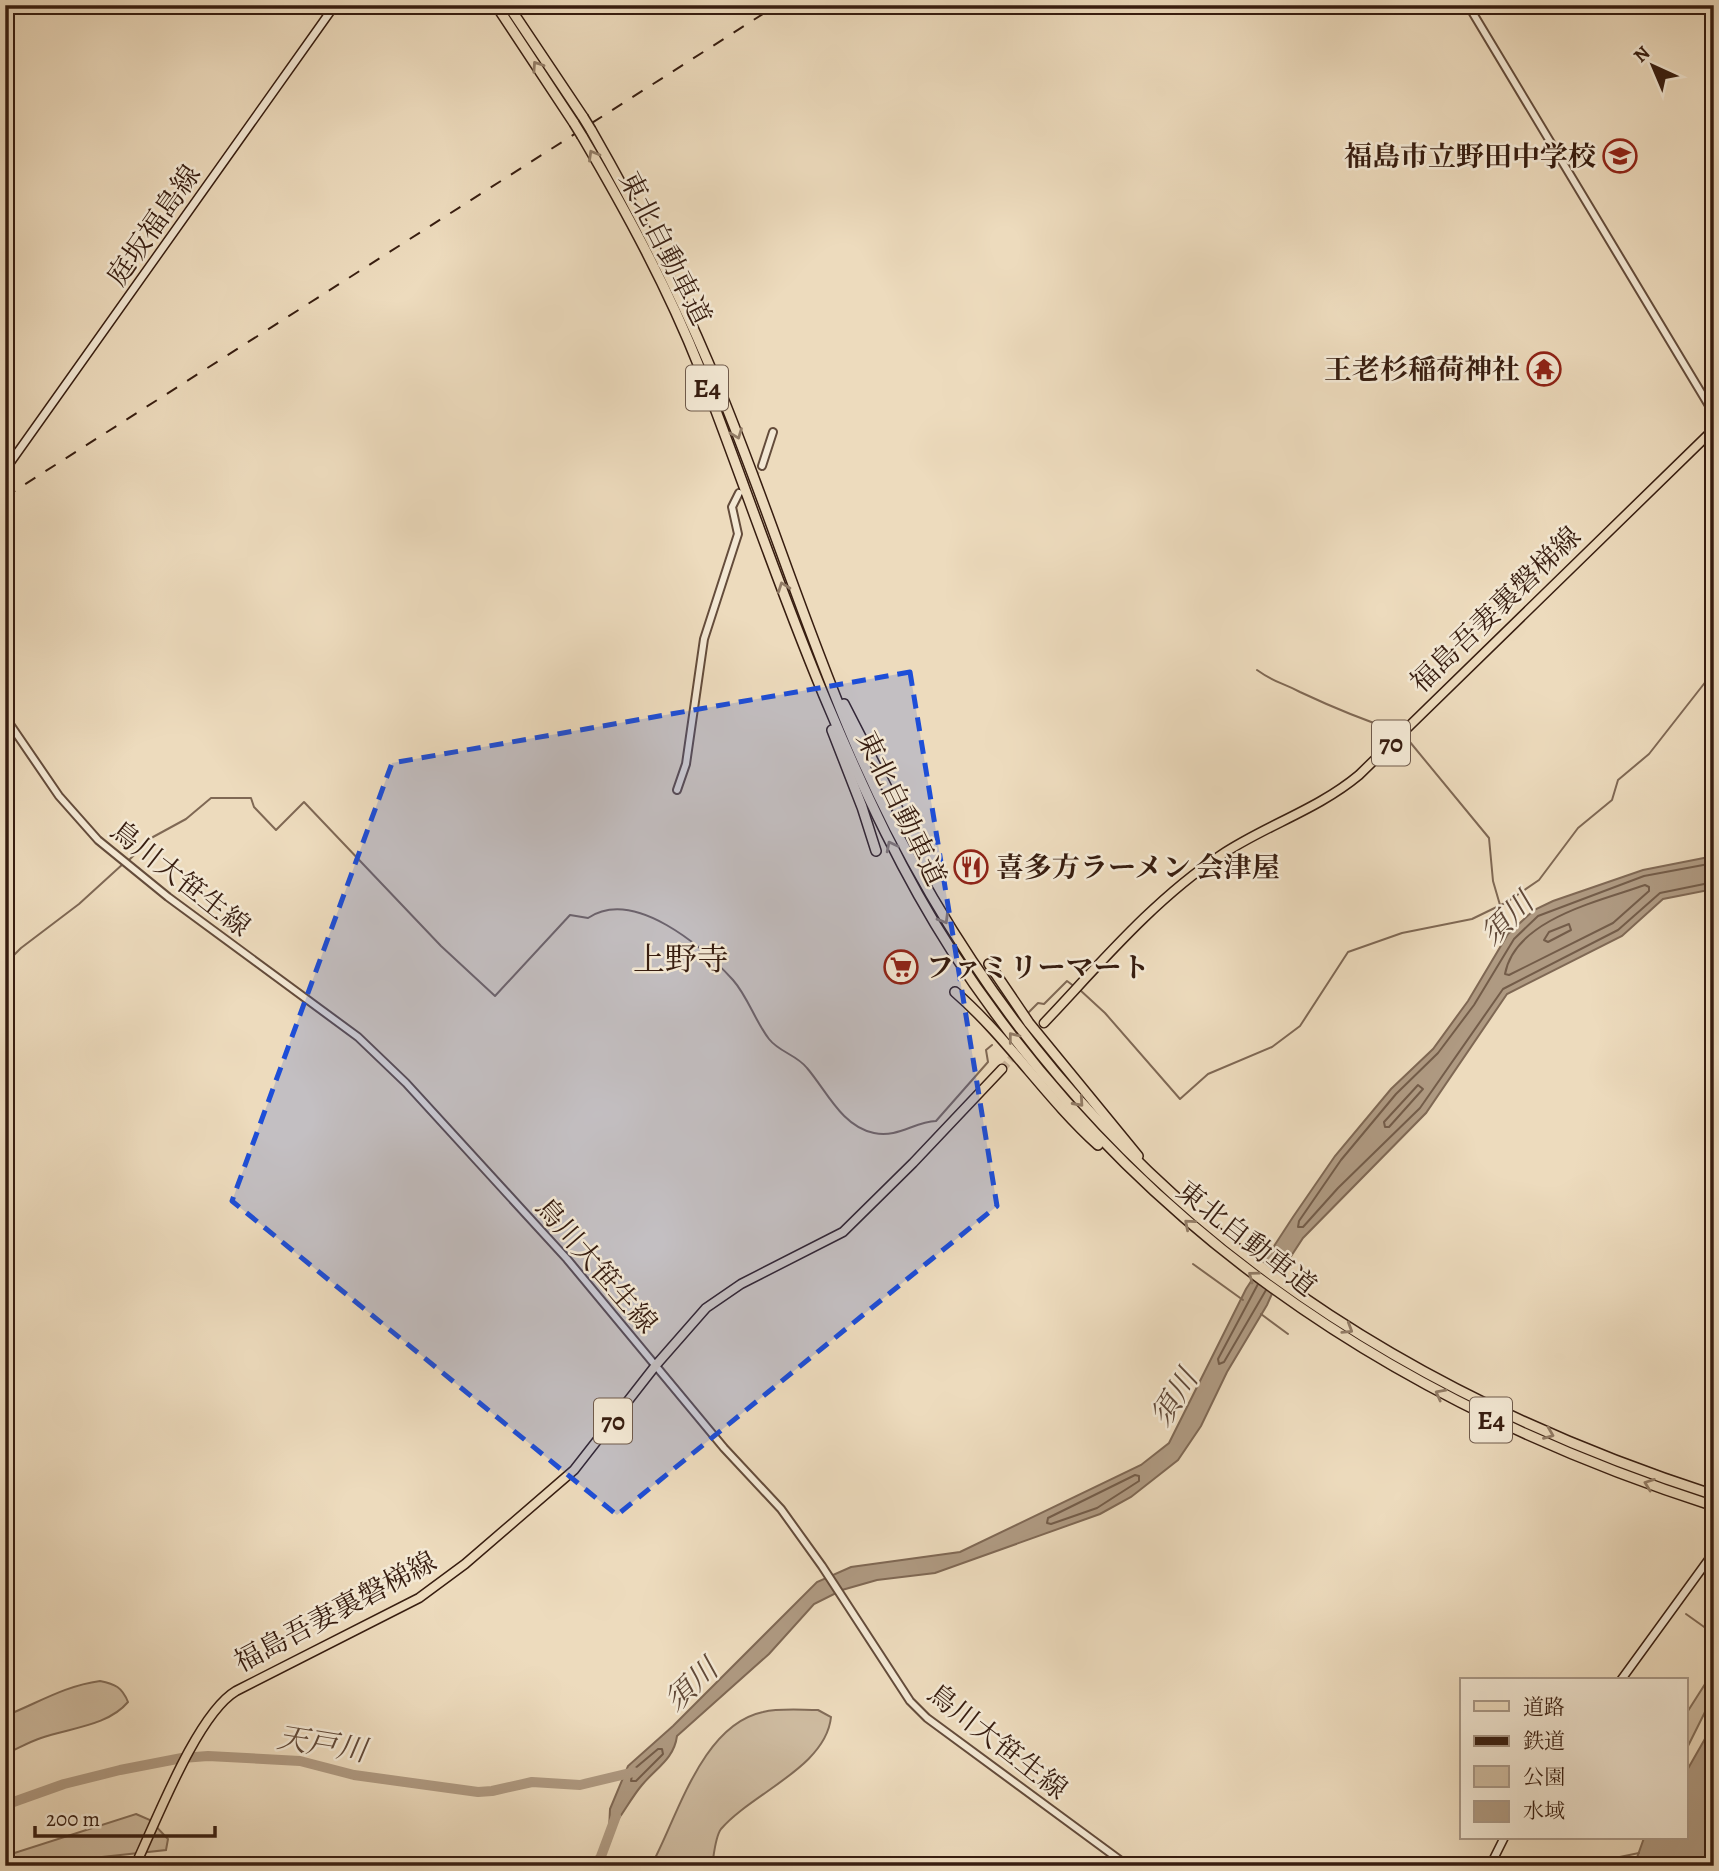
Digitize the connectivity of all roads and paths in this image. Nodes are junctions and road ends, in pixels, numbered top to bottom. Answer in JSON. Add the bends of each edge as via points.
{"nodes":[{"id":1,"x":335,"y":5,"type":"edge"},
{"id":2,"x":496,"y":5,"type":"edge"},
{"id":3,"x":508,"y":5,"type":"edge"},
{"id":4,"x":1468,"y":5,"type":"edge"},
{"id":5,"x":1714,"y":414,"type":"edge"},
{"id":6,"x":1714,"y":429,"type":"edge"},
{"id":7,"x":773,"y":432,"type":"dead end"},
{"id":8,"x":762,"y":466,"type":"tunnel mouth"},
{"id":9,"x":5,"y":470,"type":"edge"},
{"id":10,"x":739,"y":493,"type":"tunnel mouth"},
{"id":11,"x":813,"y":635,"type":"junction"},
{"id":12,"x":806,"y":652,"type":"junction"},
{"id":13,"x":5,"y":717,"type":"edge"},
{"id":14,"x":677,"y":790,"type":"dead end"},
{"id":15,"x":905,"y":823,"type":"dead end"},
{"id":16,"x":876,"y":851,"type":"dead end"},
{"id":17,"x":989,"y":964,"type":"dead end"},
{"id":18,"x":956,"y":992,"type":"dead end"},
{"id":19,"x":1044,"y":1023,"type":"tunnel mouth"},
{"id":20,"x":1002,"y":1069,"type":"tunnel mouth"},
{"id":21,"x":1161,"y":1193,"type":"junction"},
{"id":22,"x":1288,"y":1295,"type":"junction"},
{"id":23,"x":656,"y":1365,"type":"junction"},
{"id":24,"x":1714,"y":1495,"type":"edge"},
{"id":25,"x":1714,"y":1506,"type":"edge"},
{"id":26,"x":1714,"y":1552,"type":"edge"},
{"id":27,"x":1622,"y":1678,"type":"edge"},
{"id":28,"x":1503,"y":1840,"type":"edge"},
{"id":29,"x":135,"y":1866,"type":"edge"},
{"id":30,"x":1128,"y":1866,"type":"edge"},
{"id":31,"x":1490,"y":1866,"type":"edge"}],
"edges":[{"from":1,"to":9,"type":"main road","name":"庭坂福島線"},
{"from":12,"to":2,"type":"highway","name":"東北自動車道","number":"E4","one_way":true,"bridge":true,"via":[[699,366],[638,236],[582,136]]},
{"from":3,"to":11,"type":"highway","name":"東北自動車道","number":"E4","one_way":true,"bridge":true,"via":[[583,117],[649,234],[709,364]]},
{"from":4,"to":5,"type":"street"},
{"from":6,"to":19,"type":"main road","name":"福島吾妻裏磐梯線","number":"70","via":[[1357,776],[1324,801],[1222,854],[1180,885]]},
{"from":7,"to":8,"type":"street"},
{"from":10,"to":14,"type":"street","via":[[732,507],[738,534],[704,639],[686,764]]},
{"from":11,"to":15,"type":"highway"},
{"from":11,"to":21,"type":"highway","name":"東北自動車道","number":"E4","one_way":true,"via":[[874,787],[958,942],[1050,1069]]},
{"from":12,"to":16,"type":"highway"},
{"from":21,"to":12,"type":"highway","name":"東北自動車道","number":"E4","one_way":true,"via":[[1051,1084],[951,949],[870,802]]},
{"from":13,"to":23,"type":"street","name":"鳥川大笹生線","via":[[54,789],[98,840],[168,897],[307,997],[394,1070]]},
{"from":17,"to":21,"type":"highway"},
{"from":18,"to":21,"type":"highway","via":[[1089,1137]]},
{"from":20,"to":23,"type":"main road","name":"福島吾妻裏磐梯線","number":"70","via":[[843,1232],[714,1301]]},
{"from":21,"to":22,"type":"highway","name":"東北自動車道","number":"E4"},
{"from":22,"to":21,"type":"highway","name":"東北自動車道","number":"E4","one_way":true,"via":[[1221,1252]]},
{"from":22,"to":24,"type":"highway","name":"東北自動車道","number":"E4","one_way":true,"via":[[1478,1402],[1584,1448]]},
{"from":25,"to":22,"type":"highway","name":"東北自動車道","number":"E4","one_way":true,"via":[[1618,1473],[1473,1411],[1369,1354]]},
{"from":23,"to":29,"type":"main road","name":"福島吾妻裏磐梯線","number":"70","via":[[574,1470],[465,1564],[419,1598],[230,1694],[210,1714],[196,1738]]},
{"from":23,"to":30,"type":"street","name":"鳥川大笹生線","via":[[781,1509],[910,1700],[927,1718]]},
{"from":26,"to":27,"type":"main road"},
{"from":28,"to":31,"type":"main road"}]}
